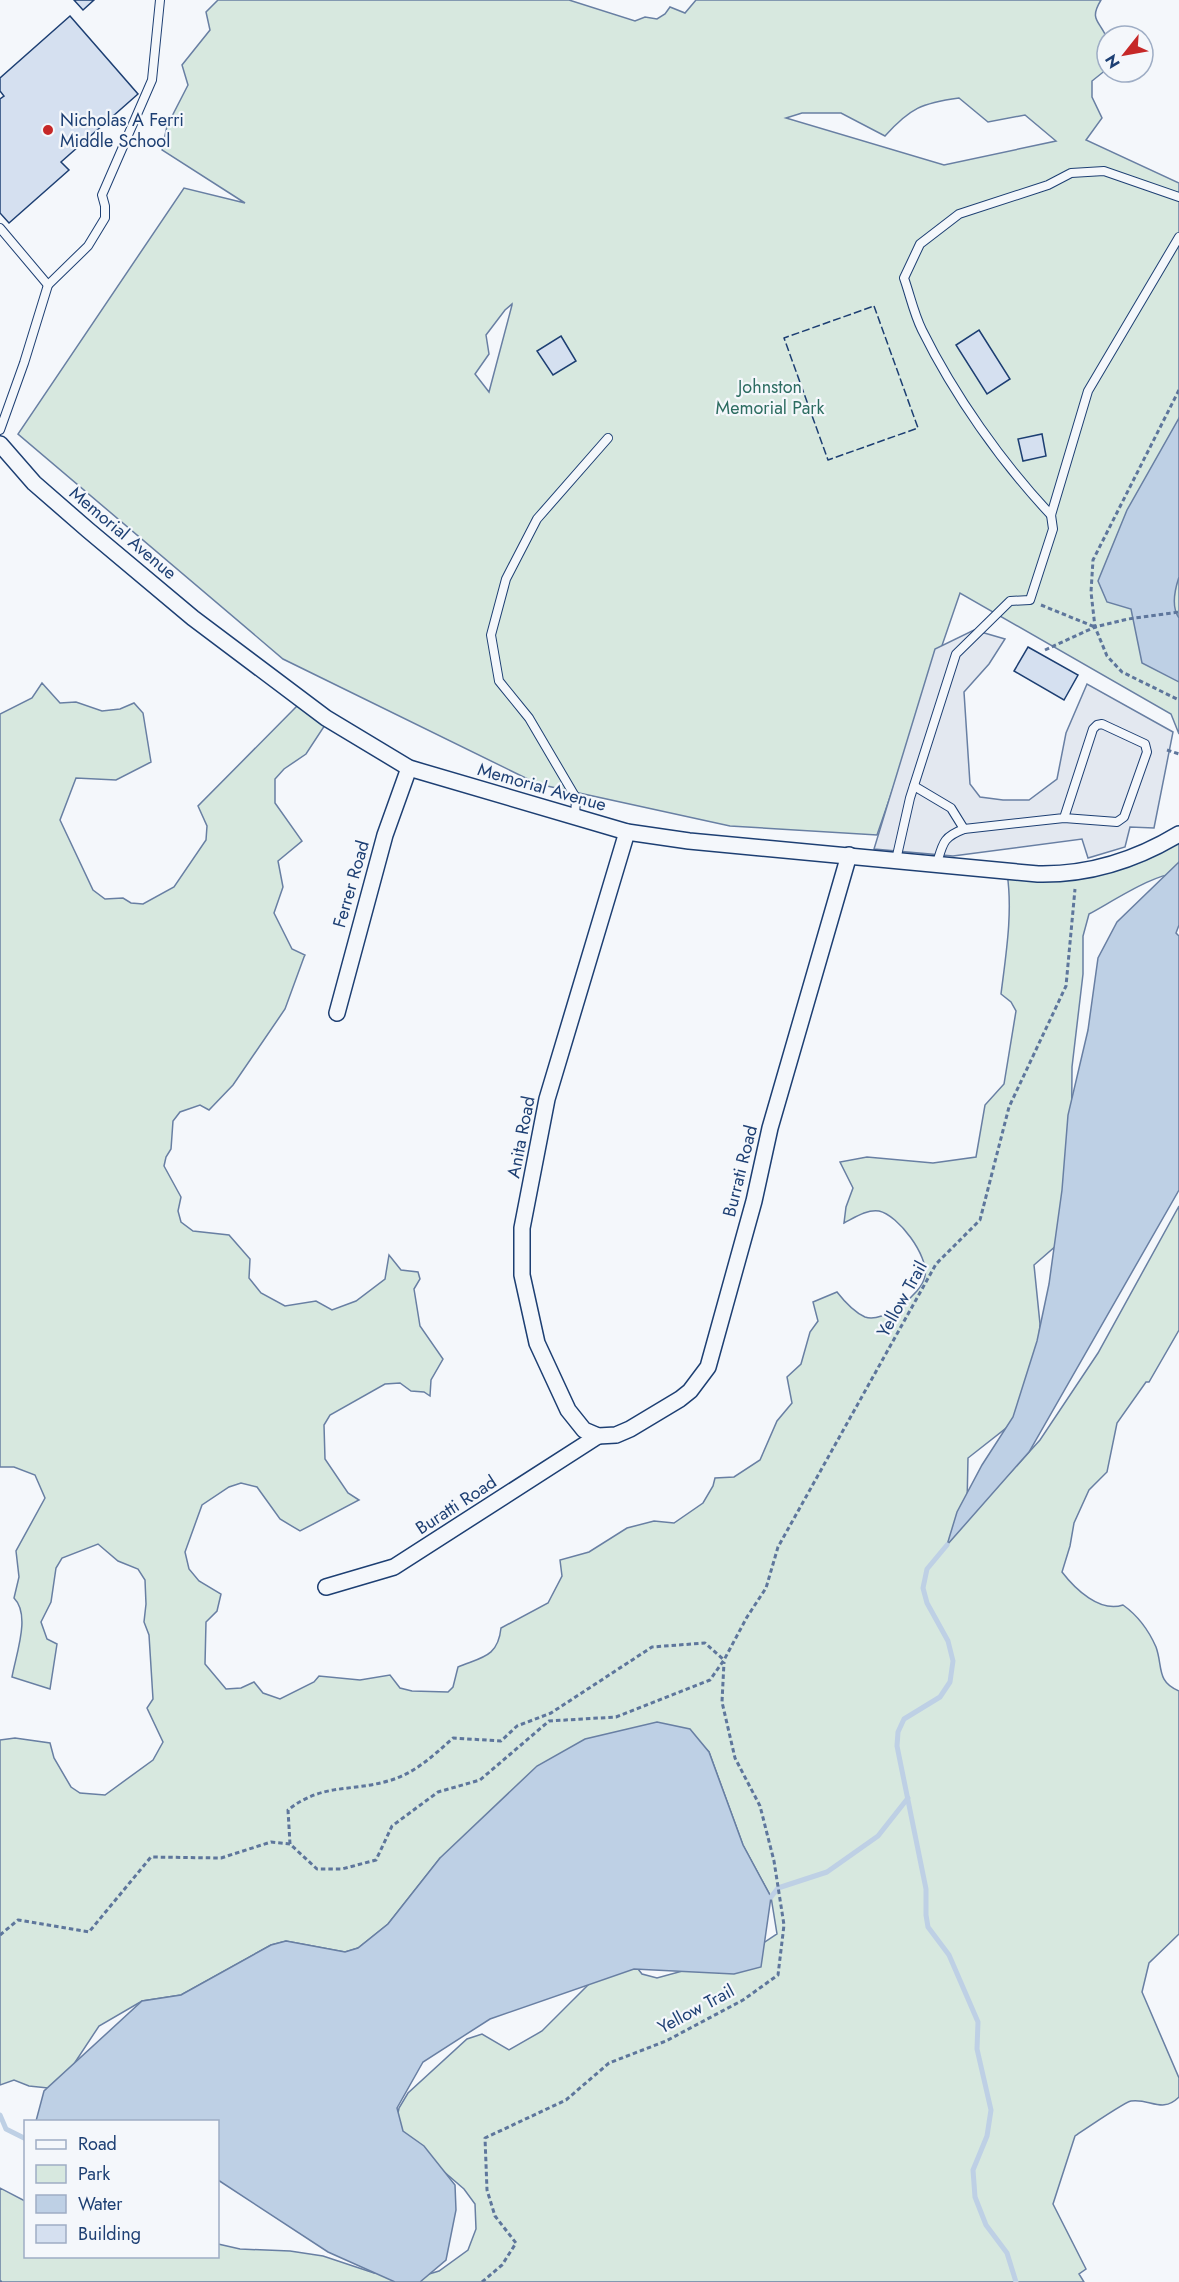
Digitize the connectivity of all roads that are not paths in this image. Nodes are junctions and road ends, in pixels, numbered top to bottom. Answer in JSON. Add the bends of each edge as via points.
{"nodes":[{"id":1,"x":160,"y":0,"type":"edge"},
{"id":2,"x":1179,"y":197,"type":"edge"},
{"id":3,"x":0,"y":228,"type":"edge"},
{"id":4,"x":1179,"y":237,"type":"edge"},
{"id":5,"x":48,"y":285,"type":"junction"},
{"id":6,"x":0,"y":430,"type":"edge"},
{"id":7,"x":608,"y":438,"type":"dead end"},
{"id":8,"x":0,"y":444,"type":"edge"},
{"id":9,"x":1051,"y":515,"type":"junction"},
{"id":10,"x":409,"y":768,"type":"junction"},
{"id":11,"x":914,"y":786,"type":"junction"},
{"id":12,"x":575,"y":818,"type":"junction"},
{"id":13,"x":1064,"y":818,"type":"junction"},
{"id":14,"x":964,"y":829,"type":"junction"},
{"id":15,"x":627,"y":832,"type":"junction"},
{"id":16,"x":1179,"y":834,"type":"edge"},
{"id":17,"x":849,"y":855,"type":"junction"},
{"id":18,"x":896,"y":860,"type":"junction"},
{"id":19,"x":937,"y":863,"type":"junction"},
{"id":20,"x":337,"y":1013,"type":"dead end"},
{"id":21,"x":598,"y":1437,"type":"junction"},
{"id":22,"x":326,"y":1587,"type":"dead end"}],
"edges":[{"from":1,"to":5,"type":"lane","via":[[152,80],[102,195],[105,218],[88,246]]},
{"from":2,"to":9,"type":"lane","via":[[1104,171],[1071,173],[1048,185],[959,214],[920,244],[904,278],[921,329],[977,422],[1026,489]]},
{"from":3,"to":5,"type":"lane"},
{"from":4,"to":9,"type":"lane","via":[[1088,391]]},
{"from":5,"to":6,"type":"lane"},
{"from":7,"to":12,"type":"lane","via":[[537,519],[506,579],[491,635],[499,681],[529,718],[576,798]]},
{"from":8,"to":10,"type":"street","name":"Memorial Avenue","via":[[34,483],[193,618],[326,718]]},
{"from":9,"to":11,"type":"lane","via":[[1053,529],[1030,600],[1010,602],[956,654]]},
{"from":10,"to":12,"type":"street","name":"Memorial Avenue"},
{"from":10,"to":20,"type":"street","name":"Ferrer Road","via":[[385,835]]},
{"from":11,"to":14,"type":"lane","via":[[951,808]]},
{"from":11,"to":18,"type":"lane"},
{"from":12,"to":15,"type":"street","name":"Memorial Avenue"},
{"from":13,"to":13,"type":"lane","via":[[1117,822],[1124,817],[1148,752],[1145,744],[1097,725]]},
{"from":13,"to":14,"type":"lane"},
{"from":14,"to":19,"type":"lane","via":[[944,841]]},
{"from":15,"to":17,"type":"street","name":"Memorial Avenue"},
{"from":15,"to":21,"type":"street","name":"Anita Road","via":[[547,1099],[522,1228],[522,1275],[537,1343],[568,1410],[584,1430]]},
{"from":16,"to":19,"type":"street","name":"Memorial Avenue","via":[[1122,862],[1077,872],[1038,874]]},
{"from":17,"to":18,"type":"street","name":"Memorial Avenue"},
{"from":17,"to":21,"type":"street","name":"Burrati Road","via":[[770,1128],[754,1202],[708,1367],[681,1399],[616,1436]]},
{"from":18,"to":19,"type":"street","name":"Memorial Avenue"},
{"from":21,"to":22,"type":"street","name":"Buratti Road","via":[[394,1567]]}]}
